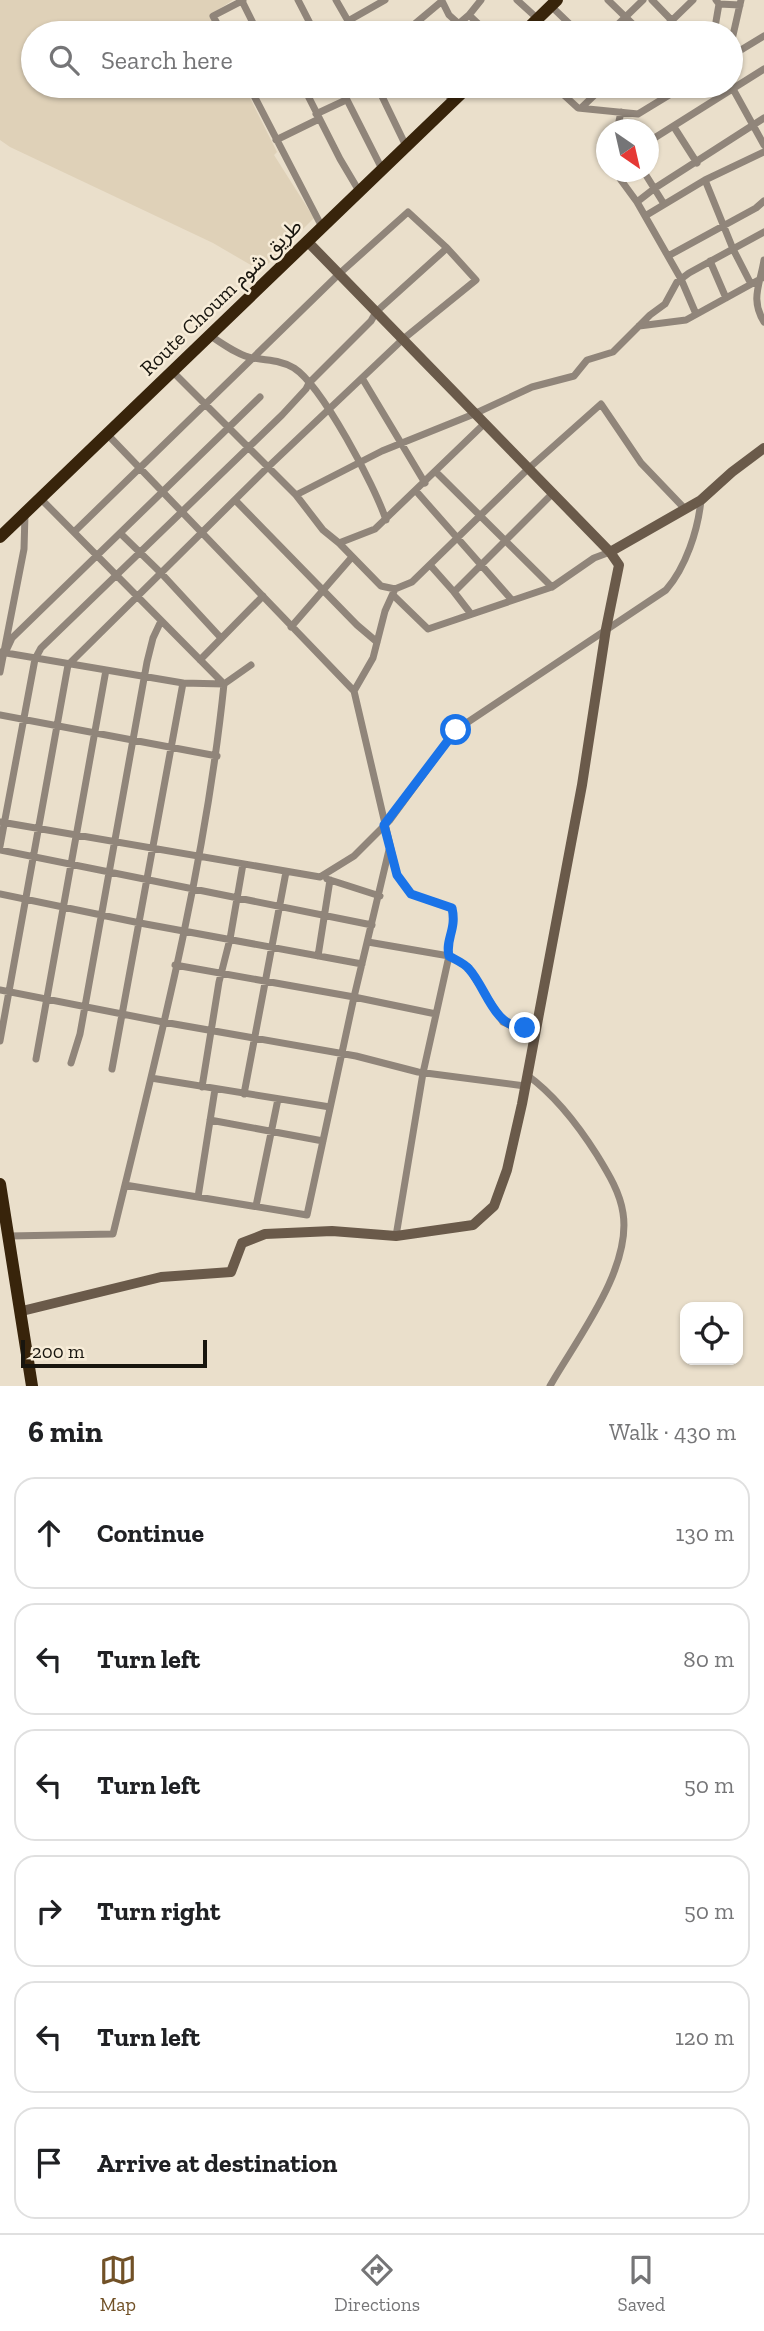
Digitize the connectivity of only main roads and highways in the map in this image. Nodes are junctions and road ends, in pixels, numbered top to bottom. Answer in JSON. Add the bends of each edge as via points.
{"nodes":[{"id":1,"x":554,"y":3,"type":"edge"},
{"id":2,"x":536,"y":21,"type":"edge"},
{"id":3,"x":457,"y":98,"type":"edge"},
{"id":4,"x":0,"y":537,"type":"edge"},
{"id":5,"x":0,"y":1184,"type":"edge"},
{"id":6,"x":32,"y":1386,"type":"edge"}],
"edges":[{"from":1,"to":2,"type":"highway"},
{"from":3,"to":4,"type":"highway","name":"Route Choum طريق شوم"},
{"from":5,"to":6,"type":"highway"}]}
